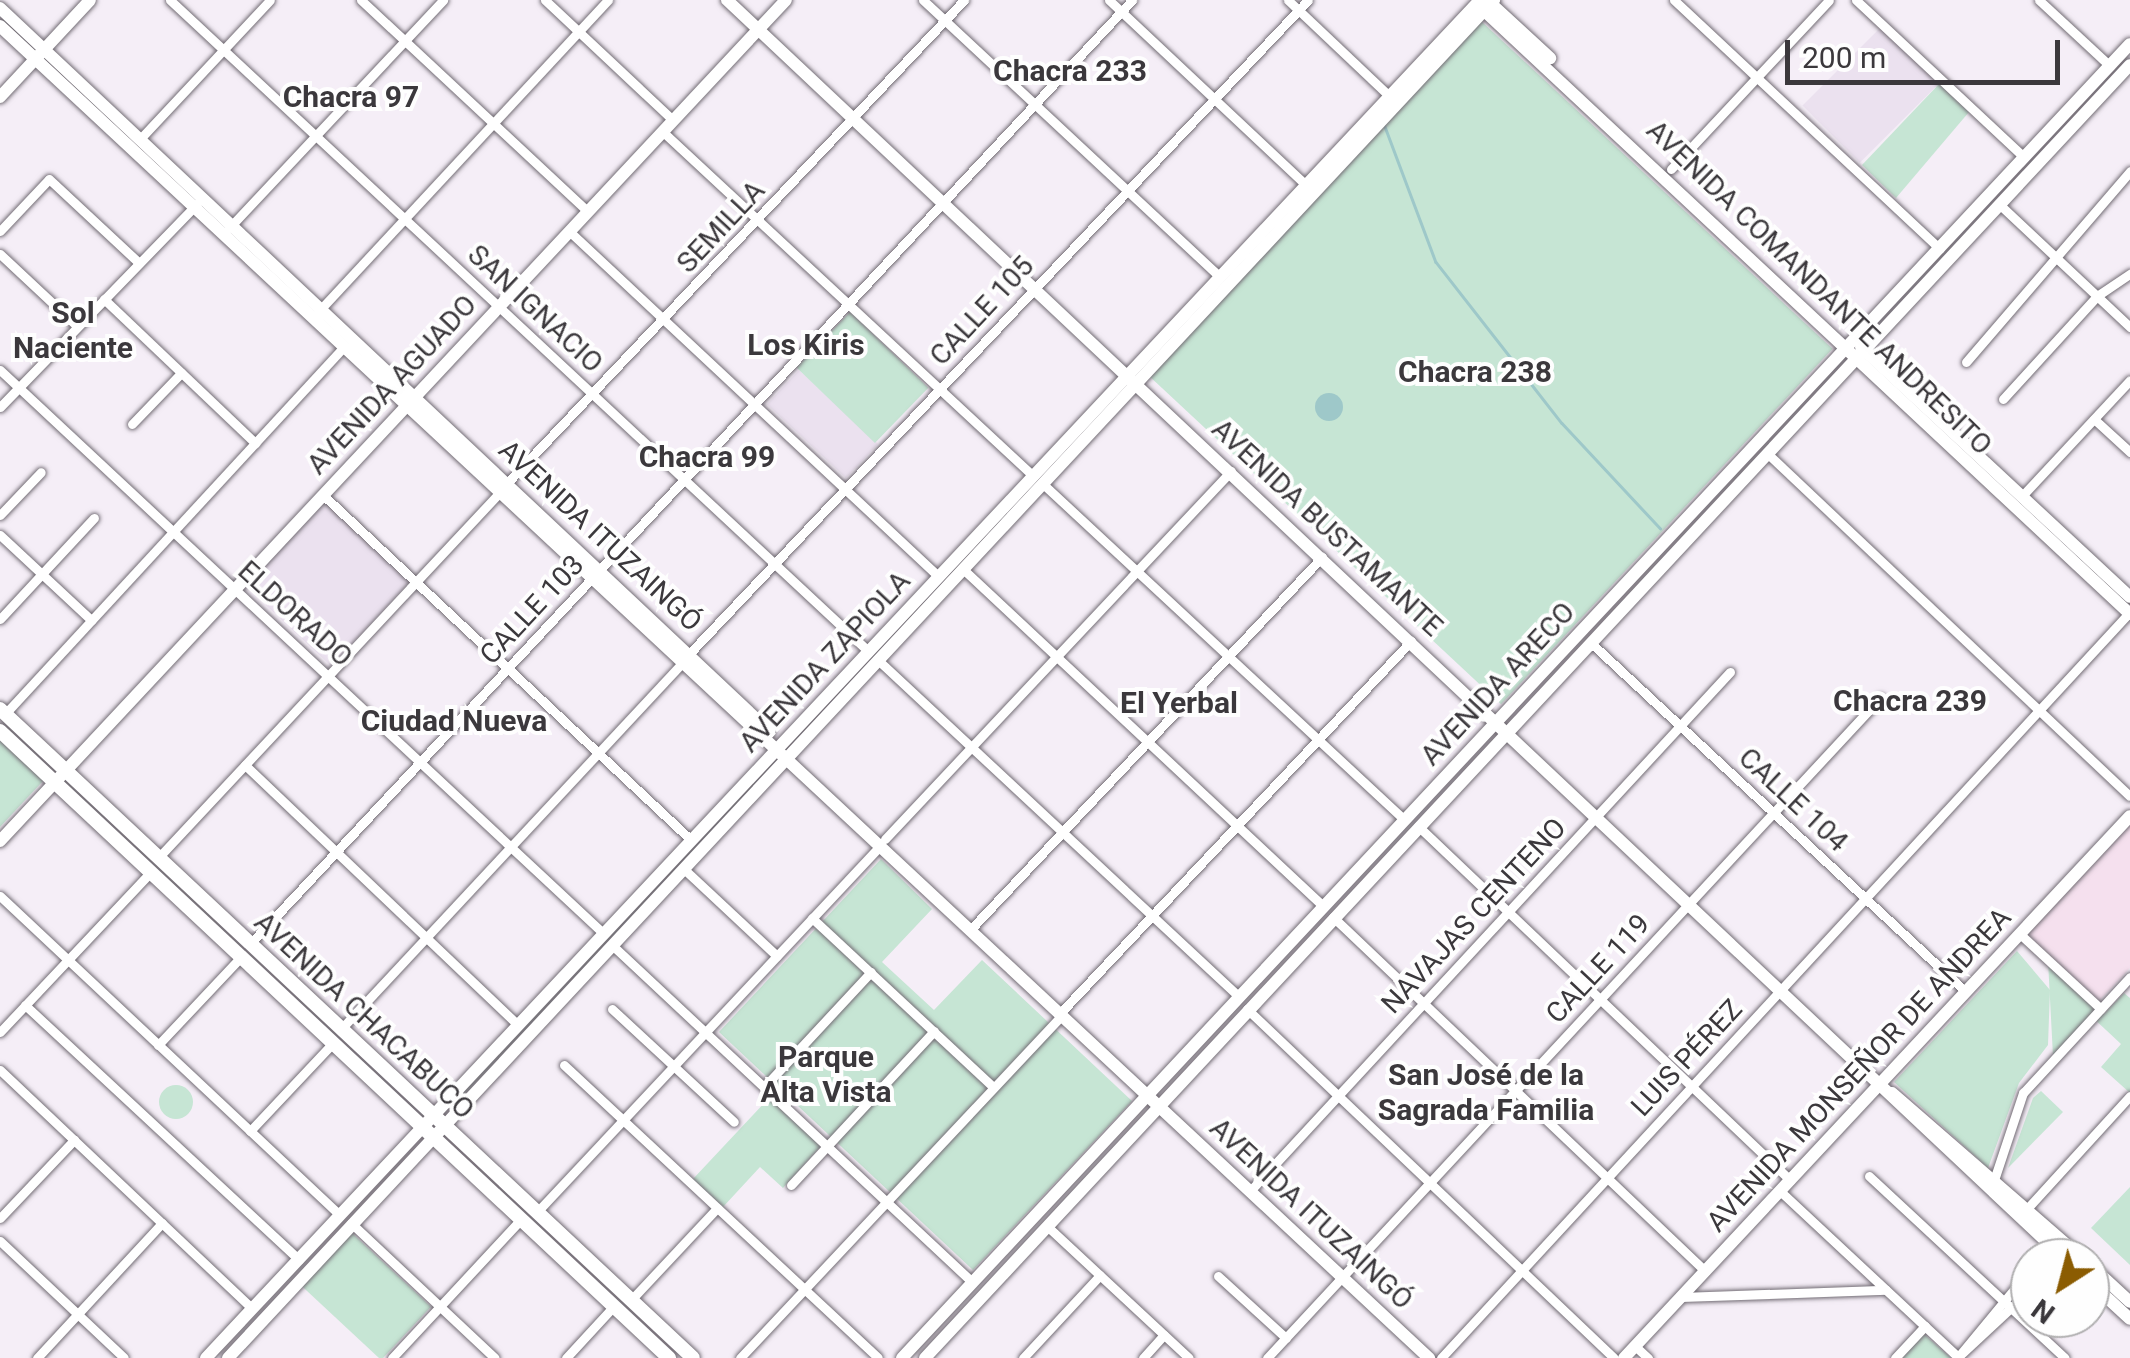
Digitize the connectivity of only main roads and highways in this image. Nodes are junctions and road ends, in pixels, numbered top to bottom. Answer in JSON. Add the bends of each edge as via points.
{"nodes":[{"id":1,"x":90,"y":0,"type":"edge"},
{"id":2,"x":727,"y":0,"type":"edge"},
{"id":3,"x":786,"y":0,"type":"edge"},
{"id":4,"x":795,"y":0,"type":"edge"},
{"id":5,"x":1483,"y":2,"type":"edge"},
{"id":6,"x":0,"y":8,"type":"edge"},
{"id":7,"x":0,"y":26,"type":"edge"},
{"id":8,"x":760,"y":33,"type":"junction"},
{"id":9,"x":2130,"y":44,"type":"edge"},
{"id":10,"x":39,"y":54,"type":"junction"},
{"id":11,"x":2130,"y":64,"type":"edge"},
{"id":12,"x":0,"y":96,"type":"edge"},
{"id":13,"x":1309,"y":188,"type":"junction"},
{"id":14,"x":199,"y":202,"type":"junction"},
{"id":15,"x":317,"y":313,"type":"junction"},
{"id":16,"x":1857,"y":348,"type":"junction"},
{"id":17,"x":1131,"y":379,"type":"junction"},
{"id":18,"x":411,"y":401,"type":"junction"},
{"id":19,"x":1038,"y":480,"type":"junction"},
{"id":20,"x":2130,"y":597,"type":"edge"},
{"id":21,"x":2130,"y":613,"type":"edge"},
{"id":22,"x":873,"y":656,"type":"junction"},
{"id":23,"x":2,"y":712,"type":"edge"},
{"id":24,"x":1501,"y":728,"type":"junction"},
{"id":25,"x":0,"y":731,"type":"edge"},
{"id":26,"x":785,"y":751,"type":"junction"},
{"id":27,"x":68,"y":772,"type":"junction"},
{"id":28,"x":58,"y":785,"type":"junction"},
{"id":29,"x":2130,"y":816,"type":"edge"},
{"id":30,"x":0,"y":842,"type":"edge"},
{"id":31,"x":0,"y":850,"type":"edge"},
{"id":32,"x":607,"y":939,"type":"junction"},
{"id":33,"x":246,"y":951,"type":"junction"},
{"id":34,"x":1243,"y":1003,"type":"junction"},
{"id":35,"x":337,"y":1036,"type":"junction"},
{"id":36,"x":1881,"y":1082,"type":"junction"},
{"id":37,"x":1892,"y":1093,"type":"junction"},
{"id":38,"x":1149,"y":1094,"type":"junction"},
{"id":39,"x":1160,"y":1106,"type":"junction"},
{"id":40,"x":438,"y":1118,"type":"junction"},
{"id":41,"x":426,"y":1131,"type":"junction"},
{"id":42,"x":2023,"y":1214,"type":"junction"},
{"id":43,"x":345,"y":1219,"type":"junction"},
{"id":44,"x":2047,"y":1238,"type":"edge"},
{"id":45,"x":2110,"y":1284,"type":"edge"},
{"id":46,"x":2110,"y":1300,"type":"edge"},
{"id":47,"x":2130,"y":1302,"type":"edge"},
{"id":48,"x":2130,"y":1319,"type":"edge"},
{"id":49,"x":928,"y":1357,"type":"edge"},
{"id":50,"x":206,"y":1358,"type":"edge"},
{"id":51,"x":228,"y":1358,"type":"edge"},
{"id":52,"x":669,"y":1358,"type":"edge"},
{"id":53,"x":694,"y":1358,"type":"edge"},
{"id":54,"x":902,"y":1358,"type":"edge"},
{"id":55,"x":1429,"y":1358,"type":"edge"},
{"id":56,"x":1624,"y":1358,"type":"edge"}],
"edges":[{"from":1,"to":10,"type":"main road"},
{"from":2,"to":8,"type":"main road","name":"AVENIDA BUSTAMANTE"},
{"from":3,"to":8,"type":"main road","name":"AVENIDA AGUADO"},
{"from":4,"to":8,"type":"main road","name":"AVENIDA AGUADO"},
{"from":5,"to":13,"type":"main road","name":"AVENIDA ZAPIOLA"},
{"from":5,"to":16,"type":"main road","name":"AVENIDA COMANDANTE ANDRESITO"},
{"from":5,"to":16,"type":"main road","name":"AVENIDA COMANDANTE ANDRESITO","via":[[1671,169]]},
{"from":6,"to":10,"type":"main road","name":"AVENIDA ITUZAINGÓ"},
{"from":7,"to":10,"type":"main road","name":"AVENIDA ITUZAINGÓ"},
{"from":8,"to":17,"type":"main road","name":"AVENIDA BUSTAMANTE"},
{"from":8,"to":18,"type":"main road","name":"AVENIDA AGUADO"},
{"from":9,"to":16,"type":"main road","name":"AVENIDA ARECO"},
{"from":10,"to":12,"type":"main road"},
{"from":10,"to":14,"type":"main road","name":"AVENIDA ITUZAINGÓ"},
{"from":10,"to":14,"type":"main road","name":"AVENIDA ITUZAINGÓ","via":[[140,139]]},
{"from":11,"to":16,"type":"main road","name":"AVENIDA ARECO"},
{"from":13,"to":17,"type":"main road","name":"AVENIDA ZAPIOLA"},
{"from":13,"to":17,"type":"main road","name":"AVENIDA ZAPIOLA","via":[[1218,275]]},
{"from":14,"to":15,"type":"main road","name":"AVENIDA ITUZAINGÓ"},
{"from":15,"to":18,"type":"main road","name":"AVENIDA ITUZAINGÓ"},
{"from":15,"to":18,"type":"main road","name":"AVENIDA ITUZAINGÓ","via":[[344,347]]},
{"from":16,"to":20,"type":"main road","name":"AVENIDA COMANDANTE ANDRESITO"},
{"from":16,"to":21,"type":"main road","name":"AVENIDA COMANDANTE ANDRESITO"},
{"from":16,"to":24,"type":"main road","name":"AVENIDA ARECO"},
{"from":16,"to":24,"type":"main road","name":"AVENIDA ARECO","via":[[1768,452]]},
{"from":17,"to":19,"type":"main road","name":"AVENIDA ZAPIOLA"},
{"from":17,"to":24,"type":"main road","name":"AVENIDA BUSTAMANTE"},
{"from":18,"to":26,"type":"main road","name":"AVENIDA ITUZAINGÓ"},
{"from":18,"to":27,"type":"main road","name":"AVENIDA AGUADO"},
{"from":19,"to":22,"type":"main road","name":"AVENIDA ZAPIOLA","via":[[938,576]]},
{"from":19,"to":22,"type":"main road","name":"AVENIDA ZAPIOLA","via":[[964,570]]},
{"from":22,"to":26,"type":"main road","name":"AVENIDA ZAPIOLA"},
{"from":23,"to":27,"type":"main road","name":"AVENIDA CHACABUCO"},
{"from":24,"to":34,"type":"main road","name":"AVENIDA ARECO"},
{"from":24,"to":36,"type":"main road","name":"AVENIDA BUSTAMANTE"},
{"from":25,"to":28,"type":"main road","name":"AVENIDA CHACABUCO"},
{"from":26,"to":32,"type":"main road","name":"AVENIDA ZAPIOLA","via":[[691,840]]},
{"from":26,"to":32,"type":"main road","name":"AVENIDA ZAPIOLA","via":[[684,869]]},
{"from":26,"to":38,"type":"main road","name":"AVENIDA ITUZAINGÓ"},
{"from":27,"to":28,"type":"main road","name":"AVENIDA AGUADO"},
{"from":27,"to":33,"type":"main road","name":"AVENIDA CHACABUCO"},
{"from":28,"to":30,"type":"main road","name":"AVENIDA AGUADO"},
{"from":28,"to":31,"type":"main road","name":"AVENIDA AGUADO"},
{"from":28,"to":33,"type":"main road","name":"AVENIDA CHACABUCO"},
{"from":29,"to":36,"type":"main road","name":"AVENIDA MONSEÑOR DE ANDREA"},
{"from":32,"to":40,"type":"main road","name":"AVENIDA ZAPIOLA"},
{"from":32,"to":40,"type":"main road","name":"AVENIDA ZAPIOLA"},
{"from":33,"to":35,"type":"main road","name":"AVENIDA CHACABUCO"},
{"from":34,"to":38,"type":"main road","name":"AVENIDA ARECO"},
{"from":34,"to":39,"type":"main road","name":"AVENIDA ARECO"},
{"from":35,"to":40,"type":"main road","name":"AVENIDA CHACABUCO"},
{"from":35,"to":41,"type":"main road","name":"AVENIDA CHACABUCO"},
{"from":36,"to":37,"type":"main road","name":"AVENIDA BUSTAMANTE"},
{"from":36,"to":56,"type":"main road","name":"AVENIDA MONSEÑOR DE ANDREA"},
{"from":37,"to":42,"type":"main road","name":"AVENIDA BUSTAMANTE"},
{"from":37,"to":42,"type":"main road","name":"AVENIDA BUSTAMANTE","via":[[1994,1180]]},
{"from":38,"to":39,"type":"main road","name":"AVENIDA ITUZAINGÓ"},
{"from":38,"to":54,"type":"main road","name":"AVENIDA ARECO"},
{"from":39,"to":49,"type":"main road","name":"AVENIDA ARECO"},
{"from":39,"to":55,"type":"main road","name":"AVENIDA ITUZAINGÓ"},
{"from":40,"to":41,"type":"main road","name":"AVENIDA ZAPIOLA"},
{"from":40,"to":53,"type":"main road","name":"AVENIDA CHACABUCO"},
{"from":41,"to":43,"type":"main road","name":"AVENIDA ZAPIOLA"},
{"from":41,"to":52,"type":"main road","name":"AVENIDA CHACABUCO"},
{"from":42,"to":44,"type":"main road","name":"AVENIDA BUSTAMANTE"},
{"from":43,"to":50,"type":"main road","name":"AVENIDA ZAPIOLA"},
{"from":43,"to":51,"type":"main road","name":"AVENIDA ZAPIOLA"},
{"from":45,"to":47,"type":"main road"},
{"from":46,"to":48,"type":"main road"}]}
